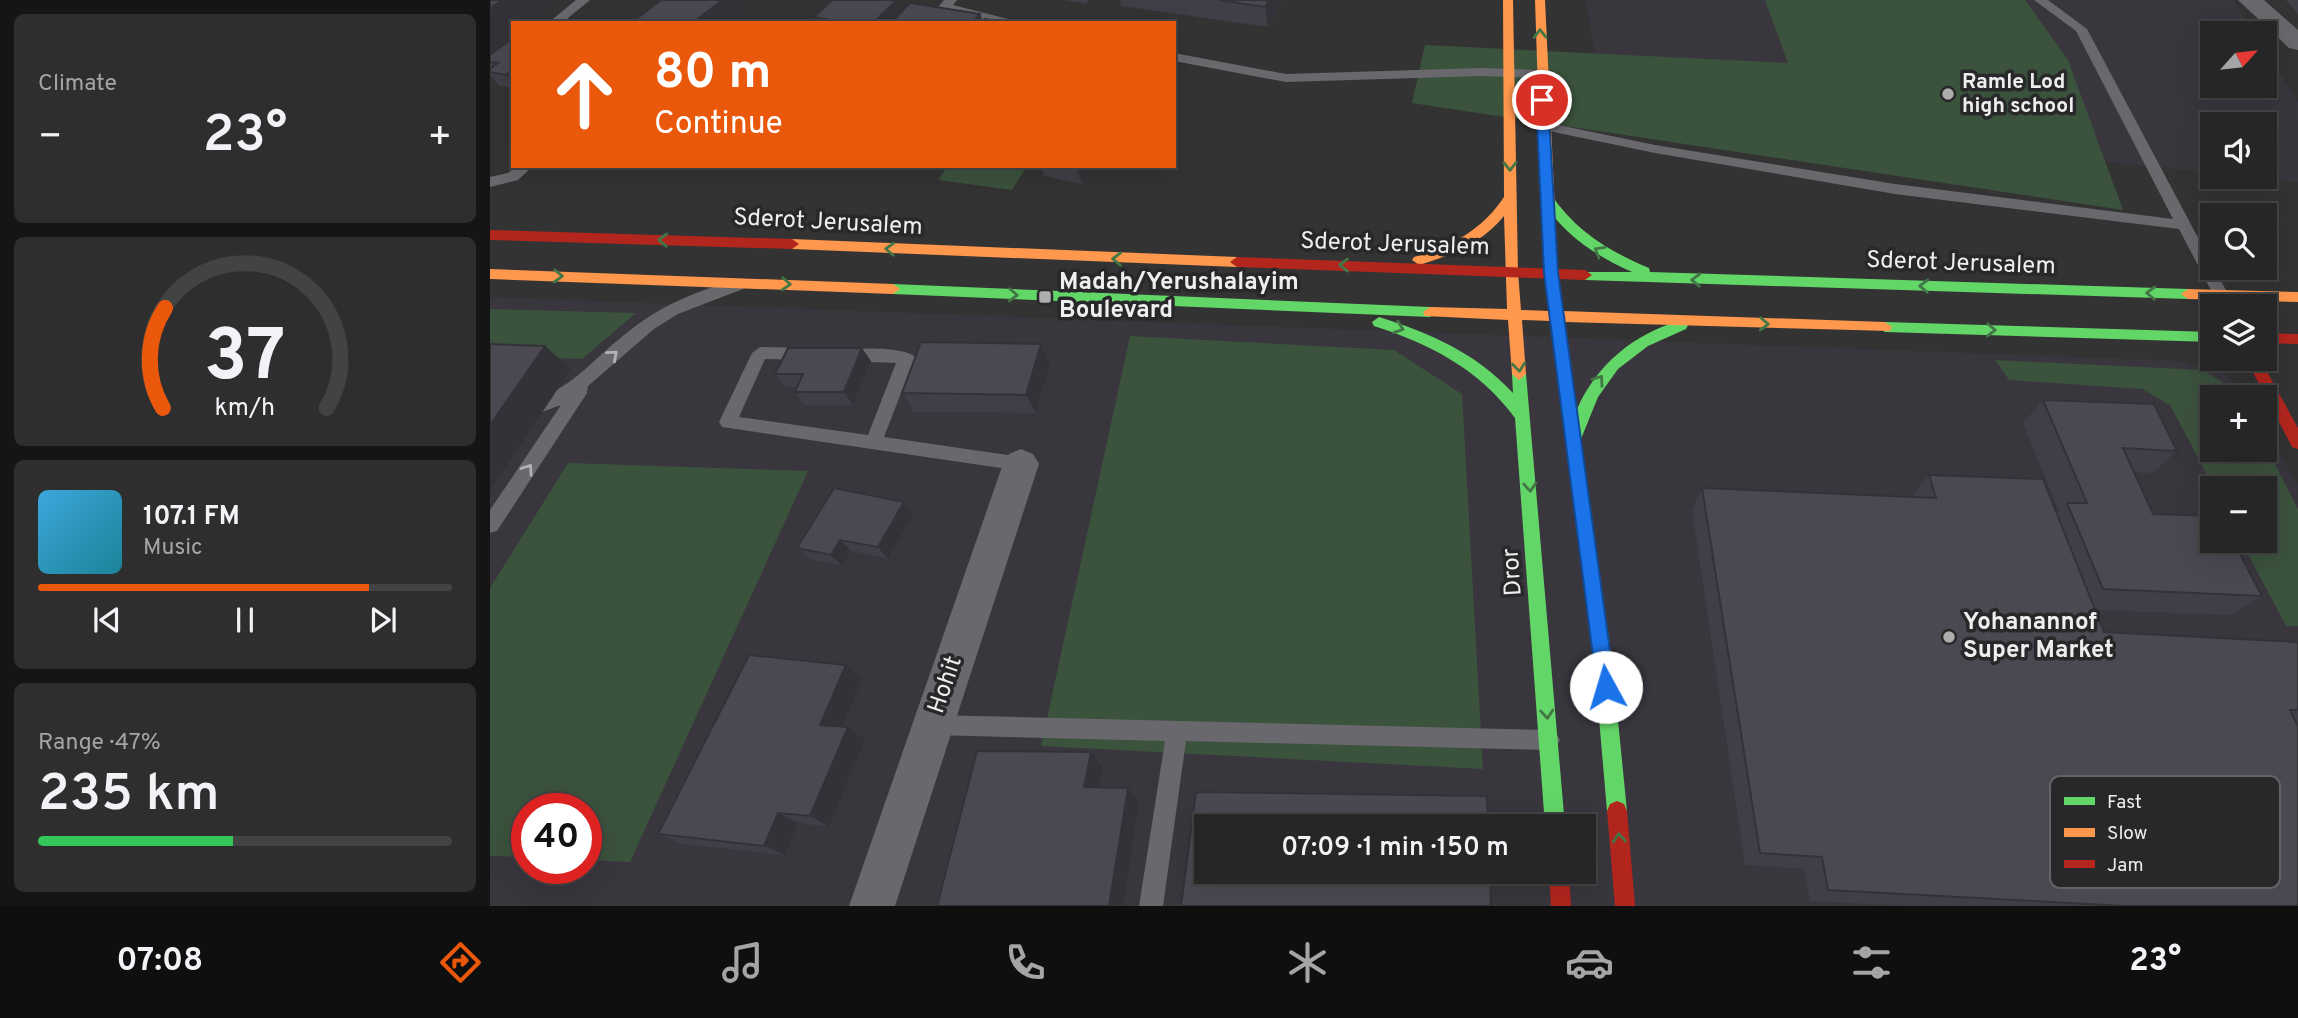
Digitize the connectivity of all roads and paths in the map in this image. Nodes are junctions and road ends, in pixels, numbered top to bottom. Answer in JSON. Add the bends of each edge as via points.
{"nodes":[{"id":1,"x":584,"y":0,"type":"edge"},
{"id":2,"x":951,"y":0,"type":"edge"},
{"id":3,"x":1508,"y":0,"type":"edge"},
{"id":4,"x":1540,"y":0,"type":"edge"},
{"id":5,"x":2040,"y":0,"type":"edge"},
{"id":6,"x":2250,"y":0,"type":"edge"},
{"id":7,"x":557,"y":21,"type":"edge"},
{"id":8,"x":1009,"y":21,"type":"edge"},
{"id":9,"x":2298,"y":43,"type":"edge"},
{"id":10,"x":1176,"y":57,"type":"edge"},
{"id":11,"x":1509,"y":73,"type":"junction"},
{"id":12,"x":1541,"y":74,"type":"junction"},
{"id":13,"x":1544,"y":126,"type":"junction"},
{"id":14,"x":524,"y":168,"type":"edge"},
{"id":15,"x":490,"y":182,"type":"edge"},
{"id":16,"x":1510,"y":197,"type":"junction"},
{"id":17,"x":1547,"y":198,"type":"junction"},
{"id":18,"x":2184,"y":225,"type":"junction"},
{"id":19,"x":490,"y":234,"type":"edge"},
{"id":20,"x":1391,"y":266,"type":"junction"},
{"id":21,"x":1511,"y":272,"type":"junction"},
{"id":22,"x":1551,"y":273,"type":"junction"},
{"id":23,"x":490,"y":274,"type":"edge"},
{"id":24,"x":1662,"y":279,"type":"junction"},
{"id":25,"x":746,"y":282,"type":"junction"},
{"id":26,"x":2220,"y":294,"type":"edge"},
{"id":27,"x":2298,"y":297,"type":"edge"},
{"id":28,"x":2277,"y":298,"type":"edge"},
{"id":29,"x":2200,"y":299,"type":"edge"},
{"id":30,"x":1333,"y":309,"type":"junction"},
{"id":31,"x":1513,"y":314,"type":"junction"},
{"id":32,"x":1557,"y":317,"type":"junction"},
{"id":33,"x":1696,"y":322,"type":"junction"},
{"id":34,"x":2200,"y":337,"type":"edge"},
{"id":35,"x":2277,"y":338,"type":"edge"},
{"id":36,"x":2298,"y":339,"type":"edge"},
{"id":37,"x":2259,"y":371,"type":"edge"},
{"id":38,"x":590,"y":375,"type":"junction"},
{"id":39,"x":490,"y":415,"type":"edge"},
{"id":40,"x":1524,"y":419,"type":"junction"},
{"id":41,"x":873,"y":443,"type":"junction"},
{"id":42,"x":1575,"y":443,"type":"junction"},
{"id":43,"x":2298,"y":443,"type":"edge"},
{"id":44,"x":1021,"y":464,"type":"joint"},
{"id":45,"x":490,"y":525,"type":"edge"},
{"id":46,"x":933,"y":725,"type":"junction"},
{"id":47,"x":1177,"y":730,"type":"junction"},
{"id":48,"x":1549,"y":740,"type":"junction"},
{"id":49,"x":1554,"y":814,"type":"edge"},
{"id":50,"x":1560,"y":884,"type":"edge"},
{"id":51,"x":872,"y":906,"type":"edge"},
{"id":52,"x":1151,"y":906,"type":"edge"},
{"id":53,"x":1561,"y":906,"type":"edge"},
{"id":54,"x":1625,"y":906,"type":"edge"}],
"edges":[{"from":1,"to":7,"type":"lane"},
{"from":2,"to":8,"type":"lane","via":[[944,7]]},
{"from":3,"to":11,"type":"main road","name":"Dror"},
{"from":12,"to":4,"type":"main road","one_way":true},
{"from":5,"to":18,"type":"lane","via":[[2081,29]]},
{"from":6,"to":9,"type":"street"},
{"from":10,"to":11,"type":"lane","via":[[1286,78]]},
{"from":11,"to":12,"type":"lane"},
{"from":11,"to":16,"type":"main road","name":"Dror","one_way":true},
{"from":12,"to":13,"type":"main road"},
{"from":13,"to":17,"type":"main road"},
{"from":13,"to":18,"type":"lane","via":[[1895,189]]},
{"from":14,"to":15,"type":"lane","via":[[513,177]]},
{"from":16,"to":20,"type":"main road","via":[[1493,227],[1480,237],[1432,257]]},
{"from":16,"to":21,"type":"main road","name":"Dror"},
{"from":17,"to":22,"type":"main road"},
{"from":24,"to":17,"type":"main road","one_way":true,"via":[[1576,237]]},
{"from":18,"to":26,"type":"lane"},
{"from":20,"to":19,"type":"main road","name":"Sderot Jerusalem","one_way":true},
{"from":20,"to":21,"type":"main road","name":"Sderot Jerusalem"},
{"from":21,"to":22,"type":"main road","name":"Sderot Jerusalem"},
{"from":21,"to":31,"type":"main road","name":"Dror"},
{"from":22,"to":24,"type":"main road","name":"Sderot Jerusalem"},
{"from":22,"to":32,"type":"main road"},
{"from":23,"to":25,"type":"main road","one_way":true},
{"from":29,"to":24,"type":"main road","name":"Sderot Jerusalem","one_way":true},
{"from":25,"to":30,"type":"main road","one_way":true},
{"from":38,"to":25,"type":"lane","one_way":true,"via":[[673,309]]},
{"from":27,"to":28,"type":"main road","name":"Sderot Jerusalem"},
{"from":30,"to":31,"type":"main road"},
{"from":30,"to":40,"type":"main road","one_way":true,"via":[[1400,328],[1464,356],[1498,382]]},
{"from":31,"to":32,"type":"main road"},
{"from":31,"to":40,"type":"main road","name":"Dror","one_way":true},
{"from":32,"to":33,"type":"main road"},
{"from":32,"to":42,"type":"main road"},
{"from":33,"to":34,"type":"main road","one_way":true},
{"from":42,"to":33,"type":"main road","one_way":true,"via":[[1589,395],[1619,357],[1650,337]]},
{"from":35,"to":36,"type":"main road"},
{"from":37,"to":43,"type":"main road"},
{"from":38,"to":39,"type":"lane","via":[[571,393],[536,410]]},
{"from":45,"to":38,"type":"lane","one_way":true},
{"from":40,"to":48,"type":"main road","name":"Dror","one_way":true},
{"from":41,"to":41,"type":"lane","via":[[907,357],[760,353],[728,422]]},
{"from":41,"to":44,"type":"lane"},
{"from":54,"to":42,"type":"main road","one_way":true,"via":[[1603,660]]},
{"from":44,"to":46,"type":"street","name":"Hohit"},
{"from":46,"to":47,"type":"lane"},
{"from":46,"to":51,"type":"street","name":"Hohit"},
{"from":47,"to":48,"type":"lane"},
{"from":47,"to":52,"type":"lane"},
{"from":48,"to":49,"type":"main road","name":"Dror"},
{"from":50,"to":53,"type":"main road"}]}
